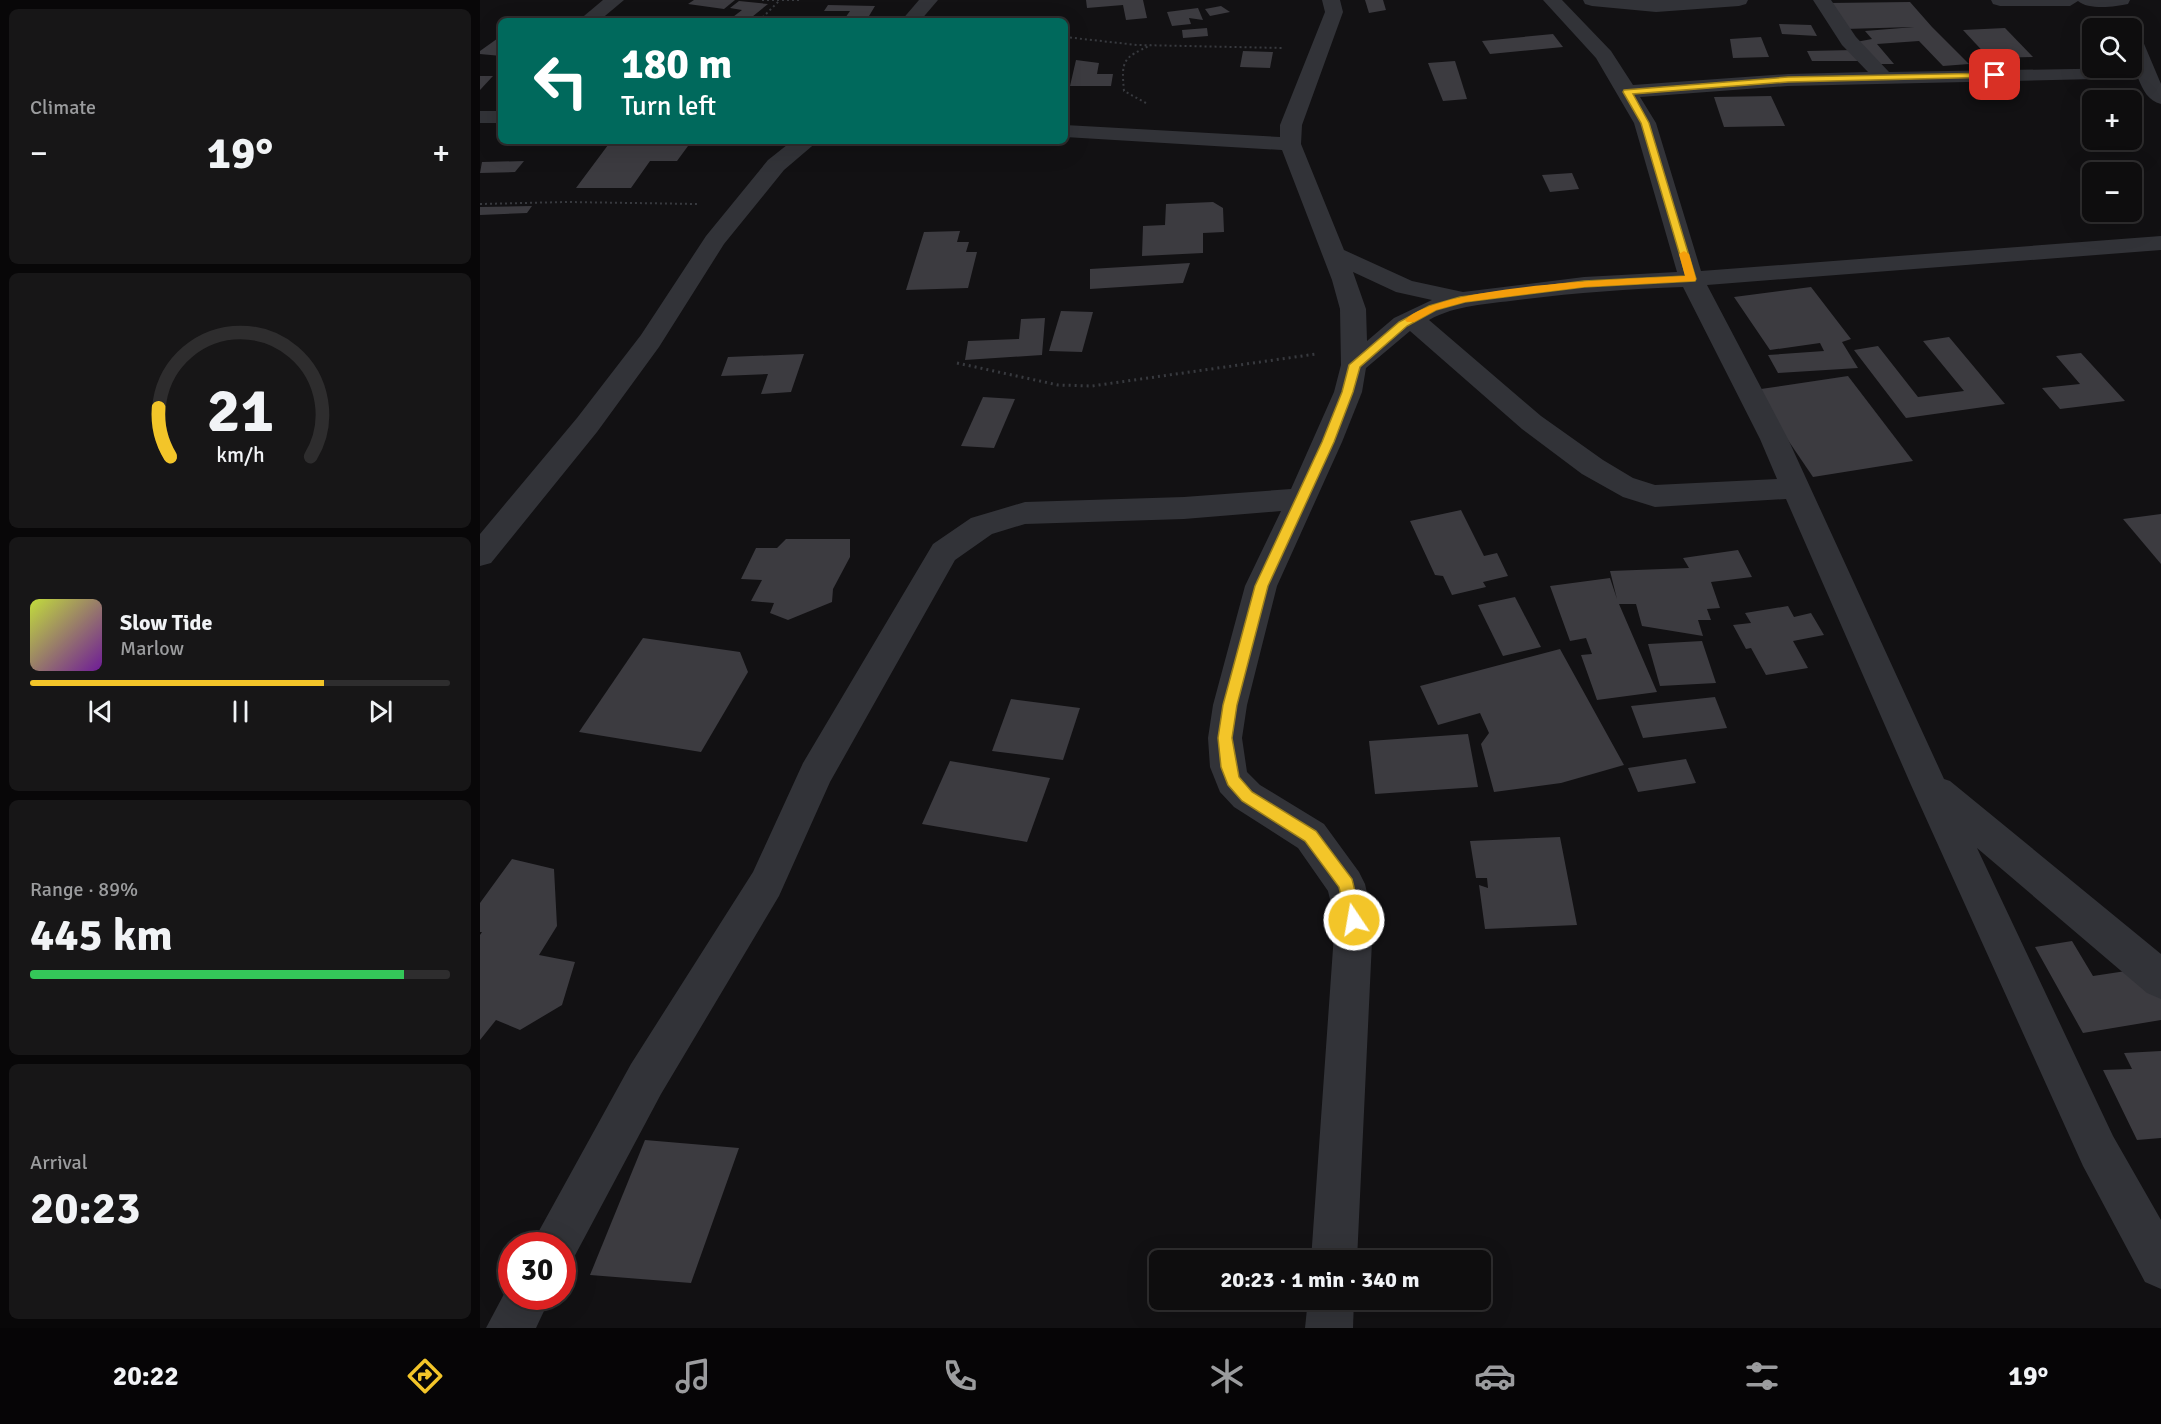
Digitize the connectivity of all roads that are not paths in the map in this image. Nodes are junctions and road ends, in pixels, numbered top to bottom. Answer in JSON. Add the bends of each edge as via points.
{"nodes":[{"id":1,"x":615,"y":0,"type":"edge"},
{"id":2,"x":930,"y":0,"type":"edge"},
{"id":3,"x":1331,"y":0,"type":"edge"},
{"id":4,"x":1552,"y":0,"type":"edge"},
{"id":5,"x":1592,"y":0,"type":"edge"},
{"id":6,"x":1738,"y":0,"type":"edge"},
{"id":7,"x":1822,"y":0,"type":"edge"},
{"id":8,"x":2000,"y":0,"type":"edge"},
{"id":9,"x":2070,"y":0,"type":"edge"},
{"id":10,"x":2087,"y":0,"type":"edge"},
{"id":11,"x":591,"y":18,"type":"edge"},
{"id":12,"x":913,"y":18,"type":"edge"},
{"id":13,"x":2125,"y":18,"type":"edge"},
{"id":14,"x":2142,"y":62,"type":"edge"},
{"id":15,"x":2146,"y":72,"type":"junction"},
{"id":16,"x":1884,"y":79,"type":"junction"},
{"id":17,"x":1627,"y":92,"type":"junction"},
{"id":18,"x":2161,"y":98,"type":"edge"},
{"id":19,"x":480,"y":117,"type":"edge"},
{"id":20,"x":498,"y":117,"type":"edge"},
{"id":21,"x":1068,"y":131,"type":"edge"},
{"id":22,"x":802,"y":144,"type":"edge"},
{"id":23,"x":1290,"y":144,"type":"junction"},
{"id":24,"x":2161,"y":243,"type":"edge"},
{"id":25,"x":1333,"y":254,"type":"junction"},
{"id":26,"x":1691,"y":279,"type":"junction"},
{"id":27,"x":1464,"y":299,"type":"junction"},
{"id":28,"x":1412,"y":319,"type":"junction"},
{"id":29,"x":1355,"y":357,"type":"junction"},
{"id":30,"x":1796,"y":488,"type":"junction"},
{"id":31,"x":1302,"y":499,"type":"junction"},
{"id":32,"x":480,"y":555,"type":"edge"},
{"id":33,"x":1929,"y":785,"type":"junction"},
{"id":34,"x":2161,"y":979,"type":"edge"},
{"id":35,"x":563,"y":1232,"type":"edge"},
{"id":36,"x":1335,"y":1250,"type":"edge"},
{"id":37,"x":2161,"y":1266,"type":"edge"},
{"id":38,"x":520,"y":1310,"type":"edge"},
{"id":39,"x":1330,"y":1310,"type":"edge"},
{"id":40,"x":510,"y":1328,"type":"edge"},
{"id":41,"x":1329,"y":1328,"type":"edge"}],
"edges":[{"from":1,"to":11,"type":"street"},
{"from":2,"to":12,"type":"street"},
{"from":3,"to":23,"type":"street","via":[[1334,12],[1291,125]]},
{"from":4,"to":17,"type":"street","via":[[1604,55]]},
{"from":5,"to":6,"type":"street","via":[[1656,6]]},
{"from":7,"to":16,"type":"street","via":[[1849,41]]},
{"from":8,"to":9,"type":"street"},
{"from":10,"to":13,"type":"street"},
{"from":14,"to":15,"type":"street"},
{"from":15,"to":16,"type":"street"},
{"from":15,"to":18,"type":"street"},
{"from":16,"to":17,"type":"street","via":[[1788,80]]},
{"from":17,"to":26,"type":"street","via":[[1645,123]]},
{"from":19,"to":20,"type":"street"},
{"from":21,"to":23,"type":"street"},
{"from":22,"to":32,"type":"street","via":[[790,151],[714,241],[650,340],[587,425]]},
{"from":23,"to":25,"type":"street"},
{"from":24,"to":26,"type":"street"},
{"from":25,"to":27,"type":"street","via":[[1405,287]]},
{"from":25,"to":29,"type":"street","via":[[1353,309]]},
{"from":26,"to":27,"type":"street","via":[[1584,284]]},
{"from":26,"to":30,"type":"street"},
{"from":27,"to":28,"type":"street","via":[[1432,308]]},
{"from":28,"to":29,"type":"street"},
{"from":28,"to":30,"type":"street","via":[[1485,387],[1594,469],[1627,488],[1655,496]]},
{"from":29,"to":31,"type":"street","via":[[1348,392]]},
{"from":30,"to":33,"type":"street"},
{"from":31,"to":35,"type":"street","via":[[1184,508],[1025,513],[984,523],[963,534],[944,552],[816,774],[766,884],[646,1079]]},
{"from":31,"to":36,"type":"street","via":[[1261,586],[1225,738],[1233,781],[1247,796],[1311,836],[1346,884],[1354,920]]},
{"from":33,"to":34,"type":"street"},
{"from":33,"to":37,"type":"street","via":[[2098,1151]]},
{"from":38,"to":40,"type":"street"},
{"from":39,"to":41,"type":"street"}]}
